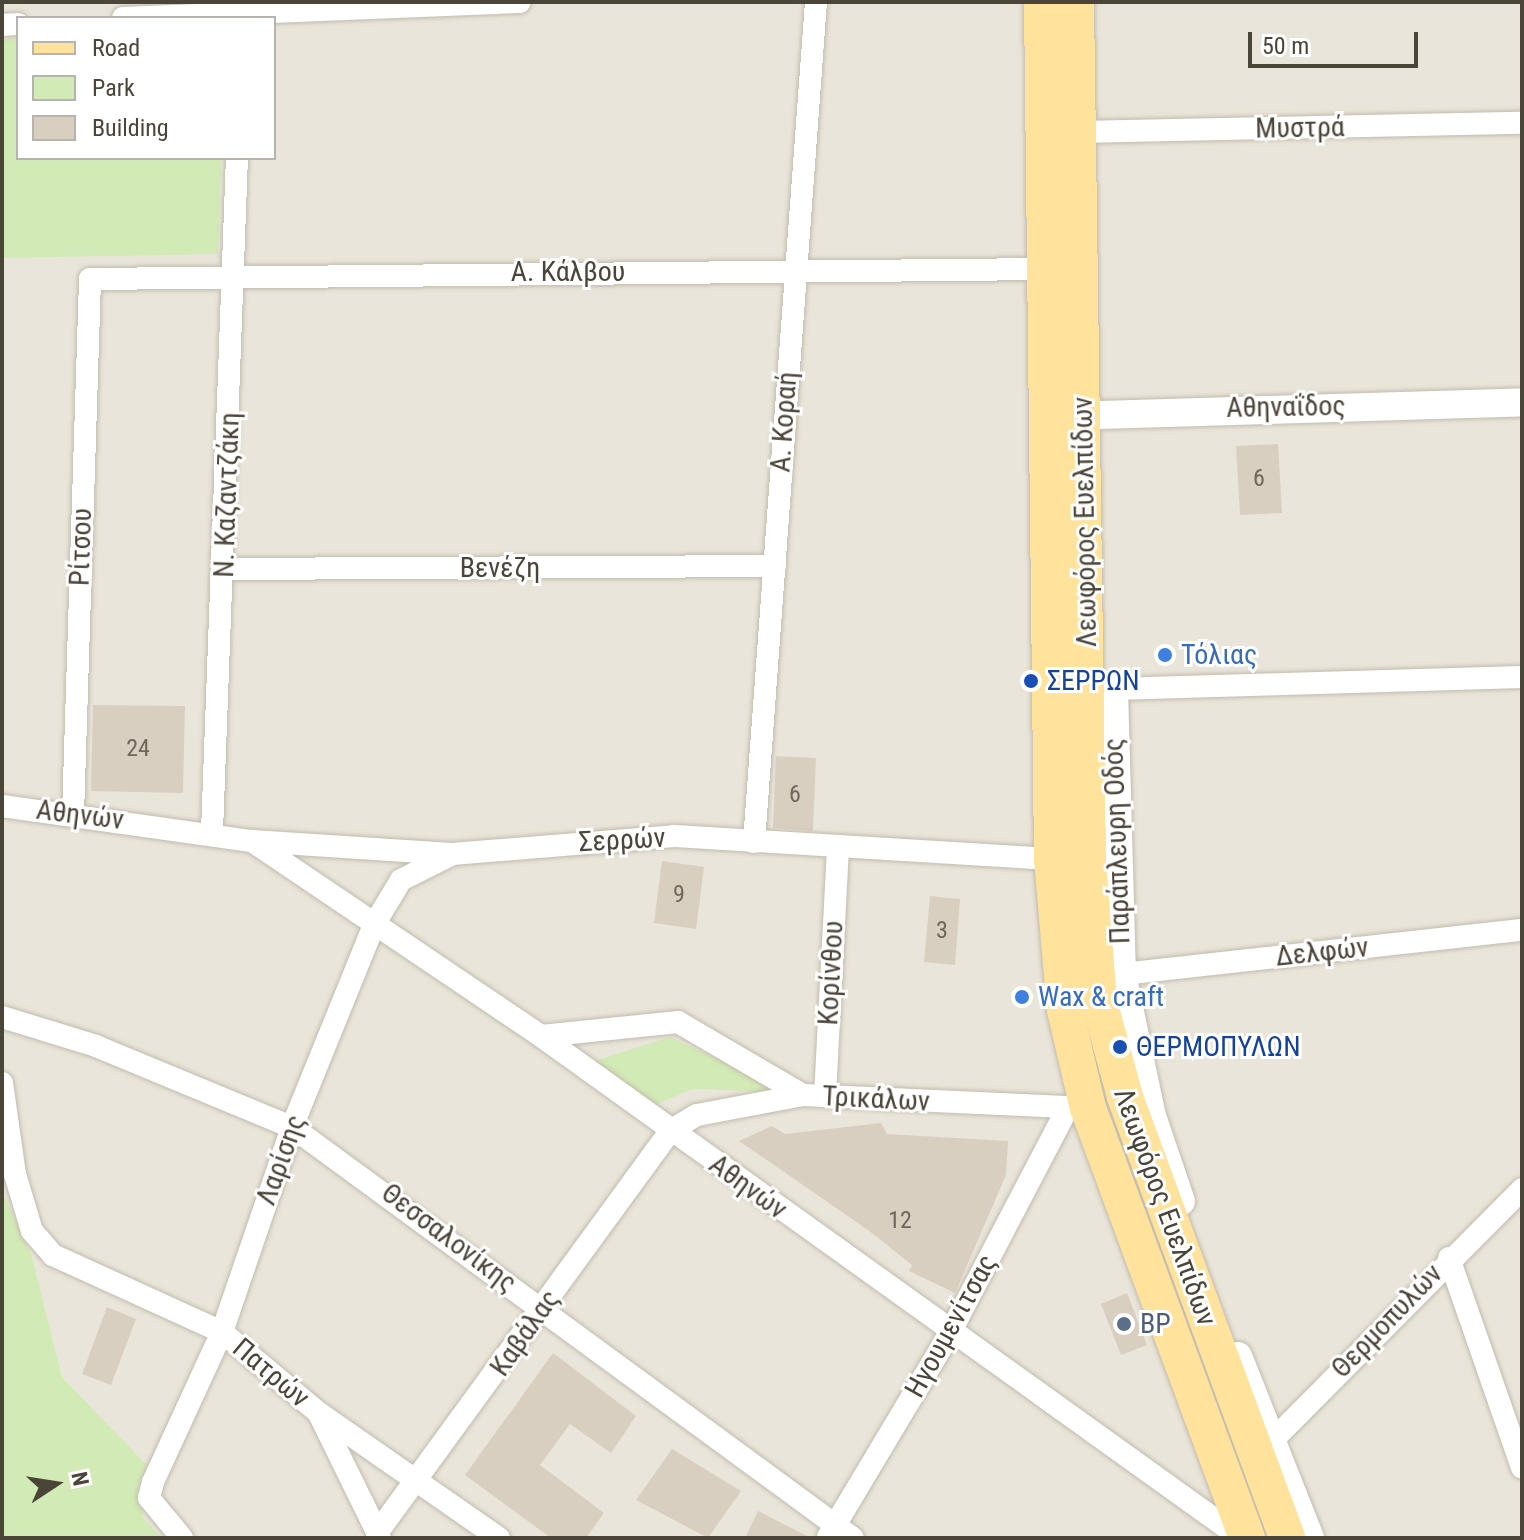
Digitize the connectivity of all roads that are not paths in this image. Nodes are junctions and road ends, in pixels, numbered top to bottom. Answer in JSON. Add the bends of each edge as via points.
{"nodes":[{"id":1,"x":520,"y":2,"type":"edge"},
{"id":2,"x":816,"y":2,"type":"edge"},
{"id":3,"x":1042,"y":2,"type":"edge"},
{"id":4,"x":1076,"y":2,"type":"edge"},
{"id":5,"x":243,"y":10,"type":"edge"},
{"id":6,"x":153,"y":16,"type":"edge"},
{"id":7,"x":1522,"y":123,"type":"edge"},
{"id":8,"x":1078,"y":132,"type":"junction"},
{"id":9,"x":237,"y":160,"type":"edge"},
{"id":10,"x":1047,"y":269,"type":"junction"},
{"id":11,"x":793,"y":272,"type":"junction"},
{"id":12,"x":233,"y":273,"type":"junction"},
{"id":13,"x":90,"y":279,"type":"joint"},
{"id":14,"x":1522,"y":402,"type":"edge"},
{"id":15,"x":1067,"y":415,"type":"junction"},
{"id":16,"x":775,"y":566,"type":"junction"},
{"id":17,"x":225,"y":569,"type":"junction"},
{"id":18,"x":1522,"y":677,"type":"edge"},
{"id":19,"x":1100,"y":689,"type":"junction"},
{"id":20,"x":2,"y":806,"type":"edge"},
{"id":21,"x":73,"y":815,"type":"junction"},
{"id":22,"x":157,"y":824,"type":"joint"},
{"id":23,"x":212,"y":832,"type":"junction"},
{"id":24,"x":252,"y":841,"type":"junction"},
{"id":25,"x":754,"y":842,"type":"junction"},
{"id":26,"x":838,"y":850,"type":"junction"},
{"id":27,"x":452,"y":854,"type":"junction"},
{"id":28,"x":1052,"y":859,"type":"junction"},
{"id":29,"x":1088,"y":862,"type":"junction"},
{"id":30,"x":375,"y":923,"type":"junction"},
{"id":31,"x":1522,"y":930,"type":"edge"},
{"id":32,"x":1122,"y":974,"type":"junction"},
{"id":33,"x":2,"y":1017,"type":"edge"},
{"id":34,"x":541,"y":1036,"type":"junction"},
{"id":35,"x":2,"y":1083,"type":"edge"},
{"id":36,"x":814,"y":1096,"type":"junction"},
{"id":37,"x":1077,"y":1109,"type":"junction"},
{"id":38,"x":292,"y":1127,"type":"junction"},
{"id":39,"x":5,"y":1128,"type":"edge"},
{"id":40,"x":670,"y":1131,"type":"junction"},
{"id":41,"x":1522,"y":1189,"type":"edge"},
{"id":42,"x":1449,"y":1258,"type":"junction"},
{"id":43,"x":543,"y":1307,"type":"junction"},
{"id":44,"x":222,"y":1332,"type":"junction"},
{"id":45,"x":950,"y":1333,"type":"junction"},
{"id":46,"x":319,"y":1413,"type":"junction"},
{"id":47,"x":1264,"y":1449,"type":"junction"},
{"id":48,"x":1522,"y":1468,"type":"edge"},
{"id":49,"x":421,"y":1480,"type":"junction"},
{"id":50,"x":838,"y":1534,"type":"edge"},
{"id":51,"x":379,"y":1536,"type":"edge"},
{"id":52,"x":182,"y":1538,"type":"edge"},
{"id":53,"x":499,"y":1538,"type":"edge"},
{"id":54,"x":1244,"y":1538,"type":"edge"},
{"id":55,"x":1287,"y":1538,"type":"edge"},
{"id":56,"x":1310,"y":1538,"type":"edge"}],
"edges":[{"from":1,"to":5,"type":"street"},
{"from":2,"to":11,"type":"street","name":"Α. Κοραή"},
{"from":3,"to":10,"type":"main road","name":"Λεωφόρος Ευελπίδων"},
{"from":4,"to":8,"type":"main road","name":"Λεωφόρος Ευελπίδων"},
{"from":5,"to":6,"type":"street"},
{"from":7,"to":8,"type":"street","name":"Μυστρά"},
{"from":8,"to":15,"type":"main road","name":"Λεωφόρος Ευελπίδων"},
{"from":9,"to":12,"type":"street","name":"Ν. Καζαντζάκη"},
{"from":10,"to":11,"type":"street","name":"A. Κάλβου"},
{"from":10,"to":15,"type":"main road","name":"Λεωφόρος Ευελπίδων"},
{"from":11,"to":12,"type":"street","name":"A. Κάλβου"},
{"from":11,"to":16,"type":"street","name":"Α. Κοραή"},
{"from":12,"to":13,"type":"street","name":"A. Κάλβου"},
{"from":12,"to":17,"type":"street","name":"Ν. Καζαντζάκη"},
{"from":13,"to":21,"type":"street","name":"Ρίτσου"},
{"from":14,"to":15,"type":"street","name":"Αθηναΐδος"},
{"from":15,"to":19,"type":"main road","name":"Λεωφόρος Ευελπίδων"},
{"from":15,"to":28,"type":"main road","name":"Λεωφόρος Ευελπίδων"},
{"from":16,"to":17,"type":"street","name":"Βενέζη"},
{"from":16,"to":25,"type":"street","name":"Α. Κοραή"},
{"from":17,"to":23,"type":"street","name":"Ν. Καζαντζάκη"},
{"from":18,"to":19,"type":"street"},
{"from":19,"to":29,"type":"main road","name":"Λεωφόρος Ευελπίδων"},
{"from":19,"to":32,"type":"street","name":"Παράπλευρη Οδός"},
{"from":20,"to":21,"type":"street","name":"Αθηνών"},
{"from":21,"to":22,"type":"street","name":"Αθηνών"},
{"from":22,"to":23,"type":"street","name":"Σερρών"},
{"from":23,"to":24,"type":"street","name":"Σερρών"},
{"from":24,"to":27,"type":"street","name":"Σερρών"},
{"from":24,"to":30,"type":"street","name":"Αθηνών"},
{"from":25,"to":26,"type":"street","name":"Σερρών"},
{"from":25,"to":27,"type":"street","name":"Σερρών","via":[[674,836]]},
{"from":26,"to":28,"type":"street","name":"Σερρών"},
{"from":26,"to":36,"type":"street","name":"Κορίνθου"},
{"from":27,"to":30,"type":"street","name":"Λαρίσης","via":[[401,880]]},
{"from":28,"to":29,"type":"street","name":"Σερρών"},
{"from":28,"to":37,"type":"main road","name":"Λεωφόρος Ευελπίδων"},
{"from":29,"to":47,"type":"main road","name":"Λεωφόρος Ευελπίδων","via":[[1109,1048]]},
{"from":30,"to":34,"type":"street","name":"Αθηνών"},
{"from":30,"to":38,"type":"street","name":"Λαρίσης"},
{"from":31,"to":32,"type":"street","name":"Δελφών"},
{"from":32,"to":47,"type":"street","name":"Παράπλευρη Οδός","via":[[1152,1116]]},
{"from":33,"to":38,"type":"street","name":"Θεσσαλονίκης","via":[[96,1046]]},
{"from":34,"to":36,"type":"street","via":[[678,1022]]},
{"from":34,"to":40,"type":"street","name":"Αθηνών"},
{"from":35,"to":39,"type":"street"},
{"from":36,"to":37,"type":"street","name":"Τρικάλων"},
{"from":36,"to":40,"type":"street","name":"Τρικάλων","via":[[733,1103]]},
{"from":37,"to":45,"type":"street","name":"Ηγουμενίτσας"},
{"from":37,"to":54,"type":"main road","name":"Λεωφόρος Ευελπίδων"},
{"from":38,"to":43,"type":"street","name":"Θεσσαλονίκης"},
{"from":38,"to":44,"type":"street","name":"Λαρίσης"},
{"from":39,"to":44,"type":"street","name":"Πατρών","via":[[32,1231],[53,1255]]},
{"from":40,"to":43,"type":"street","name":"Καβάλας"},
{"from":40,"to":45,"type":"street","name":"Αθηνών"},
{"from":41,"to":42,"type":"street","name":"Θερμοπυλών"},
{"from":42,"to":47,"type":"street","name":"Θερμοπυλών"},
{"from":42,"to":48,"type":"street"},
{"from":43,"to":49,"type":"street","name":"Καβάλας"},
{"from":43,"to":50,"type":"street","name":"Θεσσαλονίκης"},
{"from":44,"to":46,"type":"street","name":"Πατρών"},
{"from":44,"to":52,"type":"street","name":"Λαρίσης","via":[[149,1498]]},
{"from":45,"to":50,"type":"street","name":"Ηγουμενίτσας"},
{"from":45,"to":54,"type":"street","name":"Αθηνών"},
{"from":46,"to":49,"type":"street","name":"Πατρών"},
{"from":46,"to":51,"type":"street"},
{"from":47,"to":55,"type":"main road","name":"Λεωφόρος Ευελπίδων"},
{"from":47,"to":56,"type":"street","name":"Παράπλευρη Οδός"},
{"from":49,"to":51,"type":"street","name":"Καβάλας"},
{"from":49,"to":53,"type":"street","name":"Πατρών"}]}
